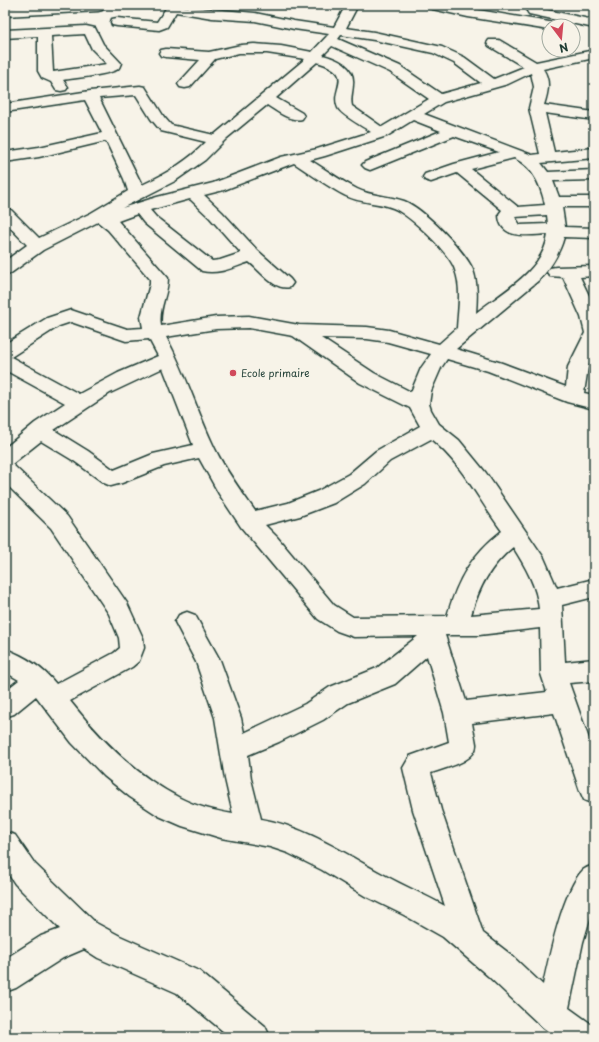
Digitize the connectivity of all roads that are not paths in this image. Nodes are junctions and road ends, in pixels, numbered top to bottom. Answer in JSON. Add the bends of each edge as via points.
{"nodes":[{"id":1,"x":352,"y":5,"type":"edge"},
{"id":2,"x":432,"y":5,"type":"edge"},
{"id":3,"x":48,"y":7,"type":"edge"},
{"id":4,"x":173,"y":7,"type":"edge"},
{"id":5,"x":518,"y":7,"type":"dead end"},
{"id":6,"x":98,"y":8,"type":"dead end"},
{"id":7,"x":5,"y":12,"type":"edge"},
{"id":8,"x":548,"y":18,"type":"edge"},
{"id":9,"x":117,"y":22,"type":"dead end"},
{"id":10,"x":581,"y":22,"type":"edge"},
{"id":11,"x":594,"y":24,"type":"edge"},
{"id":12,"x":45,"y":32,"type":"junction"},
{"id":13,"x":5,"y":34,"type":"edge"},
{"id":14,"x":334,"y":35,"type":"junction"},
{"id":15,"x":494,"y":43,"type":"dead end"},
{"id":16,"x":166,"y":53,"type":"dead end"},
{"id":17,"x":594,"y":54,"type":"edge"},
{"id":18,"x":211,"y":56,"type":"junction"},
{"id":19,"x":314,"y":56,"type":"junction"},
{"id":20,"x":534,"y":67,"type":"junction"},
{"id":21,"x":53,"y":77,"type":"junction"},
{"id":22,"x":186,"y":84,"type":"dead end"},
{"id":23,"x":492,"y":84,"type":"junction"},
{"id":24,"x":90,"y":95,"type":"junction"},
{"id":25,"x":68,"y":98,"type":"junction"},
{"id":26,"x":266,"y":98,"type":"junction"},
{"id":27,"x":439,"y":99,"type":"junction"},
{"id":28,"x":5,"y":108,"type":"edge"},
{"id":29,"x":536,"y":108,"type":"junction"},
{"id":30,"x":413,"y":115,"type":"junction"},
{"id":31,"x":297,"y":116,"type":"dead end"},
{"id":32,"x":594,"y":116,"type":"edge"},
{"id":33,"x":452,"y":131,"type":"junction"},
{"id":34,"x":382,"y":133,"type":"junction"},
{"id":35,"x":109,"y":136,"type":"junction"},
{"id":36,"x":216,"y":140,"type":"junction"},
{"id":37,"x":514,"y":153,"type":"junction"},
{"id":38,"x":594,"y":153,"type":"edge"},
{"id":39,"x":5,"y":157,"type":"edge"},
{"id":40,"x":548,"y":157,"type":"junction"},
{"id":41,"x":297,"y":158,"type":"junction"},
{"id":42,"x":529,"y":160,"type":"junction"},
{"id":43,"x":370,"y":165,"type":"dead end"},
{"id":44,"x":459,"y":167,"type":"junction"},
{"id":45,"x":594,"y":175,"type":"edge"},
{"id":46,"x":431,"y":177,"type":"dead end"},
{"id":47,"x":542,"y":177,"type":"junction"},
{"id":48,"x":194,"y":194,"type":"junction"},
{"id":49,"x":138,"y":201,"type":"junction"},
{"id":50,"x":594,"y":202,"type":"edge"},
{"id":51,"x":554,"y":206,"type":"junction"},
{"id":52,"x":514,"y":212,"type":"junction"},
{"id":53,"x":5,"y":213,"type":"edge"},
{"id":54,"x":102,"y":218,"type":"junction"},
{"id":55,"x":557,"y":231,"type":"junction"},
{"id":56,"x":594,"y":233,"type":"edge"},
{"id":57,"x":36,"y":246,"type":"junction"},
{"id":58,"x":252,"y":255,"type":"junction"},
{"id":59,"x":5,"y":269,"type":"edge"},
{"id":60,"x":594,"y":271,"type":"edge"},
{"id":61,"x":539,"y":272,"type":"junction"},
{"id":62,"x":569,"y":272,"type":"junction"},
{"id":63,"x":284,"y":283,"type":"dead end"},
{"id":64,"x":466,"y":329,"type":"junction"},
{"id":65,"x":299,"y":331,"type":"junction"},
{"id":66,"x":155,"y":333,"type":"junction"},
{"id":67,"x":594,"y":334,"type":"edge"},
{"id":68,"x":442,"y":351,"type":"junction"},
{"id":69,"x":5,"y":353,"type":"edge"},
{"id":70,"x":169,"y":359,"type":"junction"},
{"id":71,"x":5,"y":362,"type":"edge"},
{"id":72,"x":574,"y":396,"type":"junction"},
{"id":73,"x":79,"y":402,"type":"junction"},
{"id":74,"x":594,"y":402,"type":"edge"},
{"id":75,"x":420,"y":404,"type":"junction"},
{"id":76,"x":432,"y":429,"type":"junction"},
{"id":77,"x":39,"y":432,"type":"junction"},
{"id":78,"x":205,"y":450,"type":"junction"},
{"id":79,"x":5,"y":459,"type":"edge"},
{"id":80,"x":5,"y":470,"type":"edge"},
{"id":81,"x":249,"y":521,"type":"junction"},
{"id":82,"x":516,"y":533,"type":"junction"},
{"id":83,"x":594,"y":588,"type":"edge"},
{"id":84,"x":551,"y":608,"type":"junction"},
{"id":85,"x":187,"y":622,"type":"dead end"},
{"id":86,"x":457,"y":626,"type":"junction"},
{"id":87,"x":431,"y":631,"type":"junction"},
{"id":88,"x":5,"y":659,"type":"edge"},
{"id":89,"x":594,"y":670,"type":"edge"},
{"id":90,"x":553,"y":674,"type":"junction"},
{"id":91,"x":46,"y":689,"type":"junction"},
{"id":92,"x":562,"y":701,"type":"junction"},
{"id":93,"x":5,"y":706,"type":"edge"},
{"id":94,"x":457,"y":713,"type":"junction"},
{"id":95,"x":234,"y":749,"type":"junction"},
{"id":96,"x":594,"y":791,"type":"edge"},
{"id":97,"x":250,"y":829,"type":"junction"},
{"id":98,"x":5,"y":845,"type":"edge"},
{"id":99,"x":594,"y":879,"type":"edge"},
{"id":100,"x":86,"y":933,"type":"junction"},
{"id":101,"x":472,"y":944,"type":"junction"},
{"id":102,"x":5,"y":977,"type":"edge"},
{"id":103,"x":552,"y":1015,"type":"junction"},
{"id":104,"x":254,"y":1037,"type":"edge"},
{"id":105,"x":583,"y":1037,"type":"edge"}],
"edges":[{"from":1,"to":14,"type":"street"},
{"from":2,"to":8,"type":"street","via":[[480,15]]},
{"from":3,"to":6,"type":"street"},
{"from":3,"to":7,"type":"street"},
{"from":4,"to":9,"type":"street","via":[[159,26]]},
{"from":4,"to":14,"type":"street","via":[[212,14],[255,17]]},
{"from":5,"to":8,"type":"street"},
{"from":10,"to":11,"type":"street"},
{"from":12,"to":13,"type":"street"},
{"from":12,"to":21,"type":"street","via":[[45,71]]},
{"from":12,"to":21,"type":"street","via":[[90,31],[97,46],[114,63],[106,69]]},
{"from":14,"to":19,"type":"street"},
{"from":14,"to":23,"type":"street","via":[[374,36],[442,52]]},
{"from":14,"to":27,"type":"street","via":[[395,69]]},
{"from":15,"to":20,"type":"street"},
{"from":16,"to":18,"type":"street"},
{"from":17,"to":20,"type":"street","via":[[550,57]]},
{"from":18,"to":19,"type":"street","via":[[246,48]]},
{"from":18,"to":22,"type":"street"},
{"from":19,"to":26,"type":"street"},
{"from":19,"to":34,"type":"street","via":[[333,62],[343,70],[347,84],[345,108]]},
{"from":20,"to":23,"type":"street"},
{"from":20,"to":29,"type":"street","via":[[543,86]]},
{"from":21,"to":25,"type":"street"},
{"from":23,"to":27,"type":"street"},
{"from":24,"to":25,"type":"street"},
{"from":24,"to":35,"type":"street","via":[[89,110]]},
{"from":24,"to":36,"type":"street","via":[[141,90],[166,128]]},
{"from":25,"to":28,"type":"street"},
{"from":26,"to":31,"type":"street"},
{"from":26,"to":36,"type":"street"},
{"from":27,"to":30,"type":"street"},
{"from":29,"to":32,"type":"street"},
{"from":29,"to":40,"type":"street"},
{"from":30,"to":33,"type":"street"},
{"from":30,"to":34,"type":"street"},
{"from":33,"to":37,"type":"street"},
{"from":33,"to":43,"type":"street","via":[[441,138]]},
{"from":34,"to":41,"type":"street","via":[[325,152]]},
{"from":35,"to":39,"type":"street","via":[[40,152]]},
{"from":35,"to":49,"type":"street","via":[[132,179]]},
{"from":36,"to":49,"type":"street","via":[[187,166]]},
{"from":37,"to":42,"type":"street"},
{"from":37,"to":44,"type":"street"},
{"from":38,"to":40,"type":"street"},
{"from":40,"to":42,"type":"street"},
{"from":41,"to":48,"type":"street","via":[[279,162],[218,188]]},
{"from":41,"to":64,"type":"street","via":[[352,193],[399,205],[418,216],[430,227],[464,270],[468,292]]},
{"from":42,"to":47,"type":"street"},
{"from":44,"to":46,"type":"street"},
{"from":44,"to":52,"type":"street"},
{"from":45,"to":47,"type":"street"},
{"from":47,"to":51,"type":"street"},
{"from":48,"to":49,"type":"street","via":[[164,200]]},
{"from":48,"to":58,"type":"street"},
{"from":49,"to":54,"type":"street"},
{"from":49,"to":58,"type":"street","via":[[150,220],[208,267],[223,265]]},
{"from":50,"to":51,"type":"street"},
{"from":51,"to":52,"type":"street"},
{"from":51,"to":55,"type":"street"},
{"from":52,"to":55,"type":"street","via":[[506,216],[515,229]]},
{"from":53,"to":57,"type":"street"},
{"from":54,"to":57,"type":"street"},
{"from":54,"to":66,"type":"street","via":[[114,226],[159,278],[150,317]]},
{"from":55,"to":56,"type":"street"},
{"from":55,"to":61,"type":"street","via":[[553,249]]},
{"from":57,"to":59,"type":"street"},
{"from":58,"to":63,"type":"street"},
{"from":60,"to":62,"type":"street"},
{"from":61,"to":62,"type":"street"},
{"from":61,"to":64,"type":"street"},
{"from":62,"to":67,"type":"street","via":[[590,317]]},
{"from":64,"to":68,"type":"street"},
{"from":65,"to":66,"type":"street","via":[[249,322],[228,322]]},
{"from":65,"to":68,"type":"street","via":[[389,336]]},
{"from":65,"to":75,"type":"street","via":[[367,378]]},
{"from":66,"to":69,"type":"street","via":[[126,335],[68,316],[52,322]]},
{"from":66,"to":70,"type":"street"},
{"from":67,"to":72,"type":"street","via":[[578,367]]},
{"from":68,"to":72,"type":"street"},
{"from":68,"to":75,"type":"street","via":[[421,391]]},
{"from":70,"to":73,"type":"street","via":[[124,376]]},
{"from":70,"to":78,"type":"street"},
{"from":71,"to":73,"type":"street"},
{"from":72,"to":74,"type":"street"},
{"from":73,"to":77,"type":"street"},
{"from":75,"to":76,"type":"street"},
{"from":76,"to":81,"type":"street","via":[[383,456],[357,479],[326,497],[298,509]]},
{"from":76,"to":82,"type":"street","via":[[452,445],[466,462]]},
{"from":77,"to":78,"type":"street","via":[[57,440],[111,478],[160,459]]},
{"from":77,"to":79,"type":"street"},
{"from":78,"to":81,"type":"street"},
{"from":80,"to":91,"type":"street","via":[[59,522],[119,610],[131,638],[130,654],[123,660]]},
{"from":81,"to":87,"type":"street","via":[[314,599],[336,618],[354,627]]},
{"from":82,"to":84,"type":"street","via":[[536,564]]},
{"from":82,"to":86,"type":"street","via":[[491,553],[476,574]]},
{"from":83,"to":84,"type":"street"},
{"from":84,"to":86,"type":"street","via":[[479,625]]},
{"from":84,"to":90,"type":"street"},
{"from":85,"to":95,"type":"street","via":[[214,674],[228,718]]},
{"from":86,"to":87,"type":"street"},
{"from":87,"to":94,"type":"street"},
{"from":87,"to":95,"type":"street","via":[[413,653],[386,676],[347,692],[314,712]]},
{"from":88,"to":91,"type":"street","via":[[26,671]]},
{"from":89,"to":90,"type":"street"},
{"from":90,"to":92,"type":"street"},
{"from":91,"to":93,"type":"street"},
{"from":91,"to":97,"type":"street","via":[[81,735],[113,767],[140,788],[182,813]]},
{"from":92,"to":94,"type":"street"},
{"from":92,"to":96,"type":"street"},
{"from":94,"to":101,"type":"street","via":[[463,746],[457,752],[419,764],[416,768],[427,810]]},
{"from":95,"to":97,"type":"street"},
{"from":97,"to":101,"type":"street","via":[[294,842],[332,860],[374,886],[453,927]]},
{"from":98,"to":100,"type":"street","via":[[24,874]]},
{"from":99,"to":103,"type":"street","via":[[575,915]]},
{"from":100,"to":102,"type":"street","via":[[52,947]]},
{"from":100,"to":104,"type":"street","via":[[109,947],[188,982]]},
{"from":101,"to":103,"type":"street","via":[[499,965]]},
{"from":103,"to":105,"type":"street"}]}
